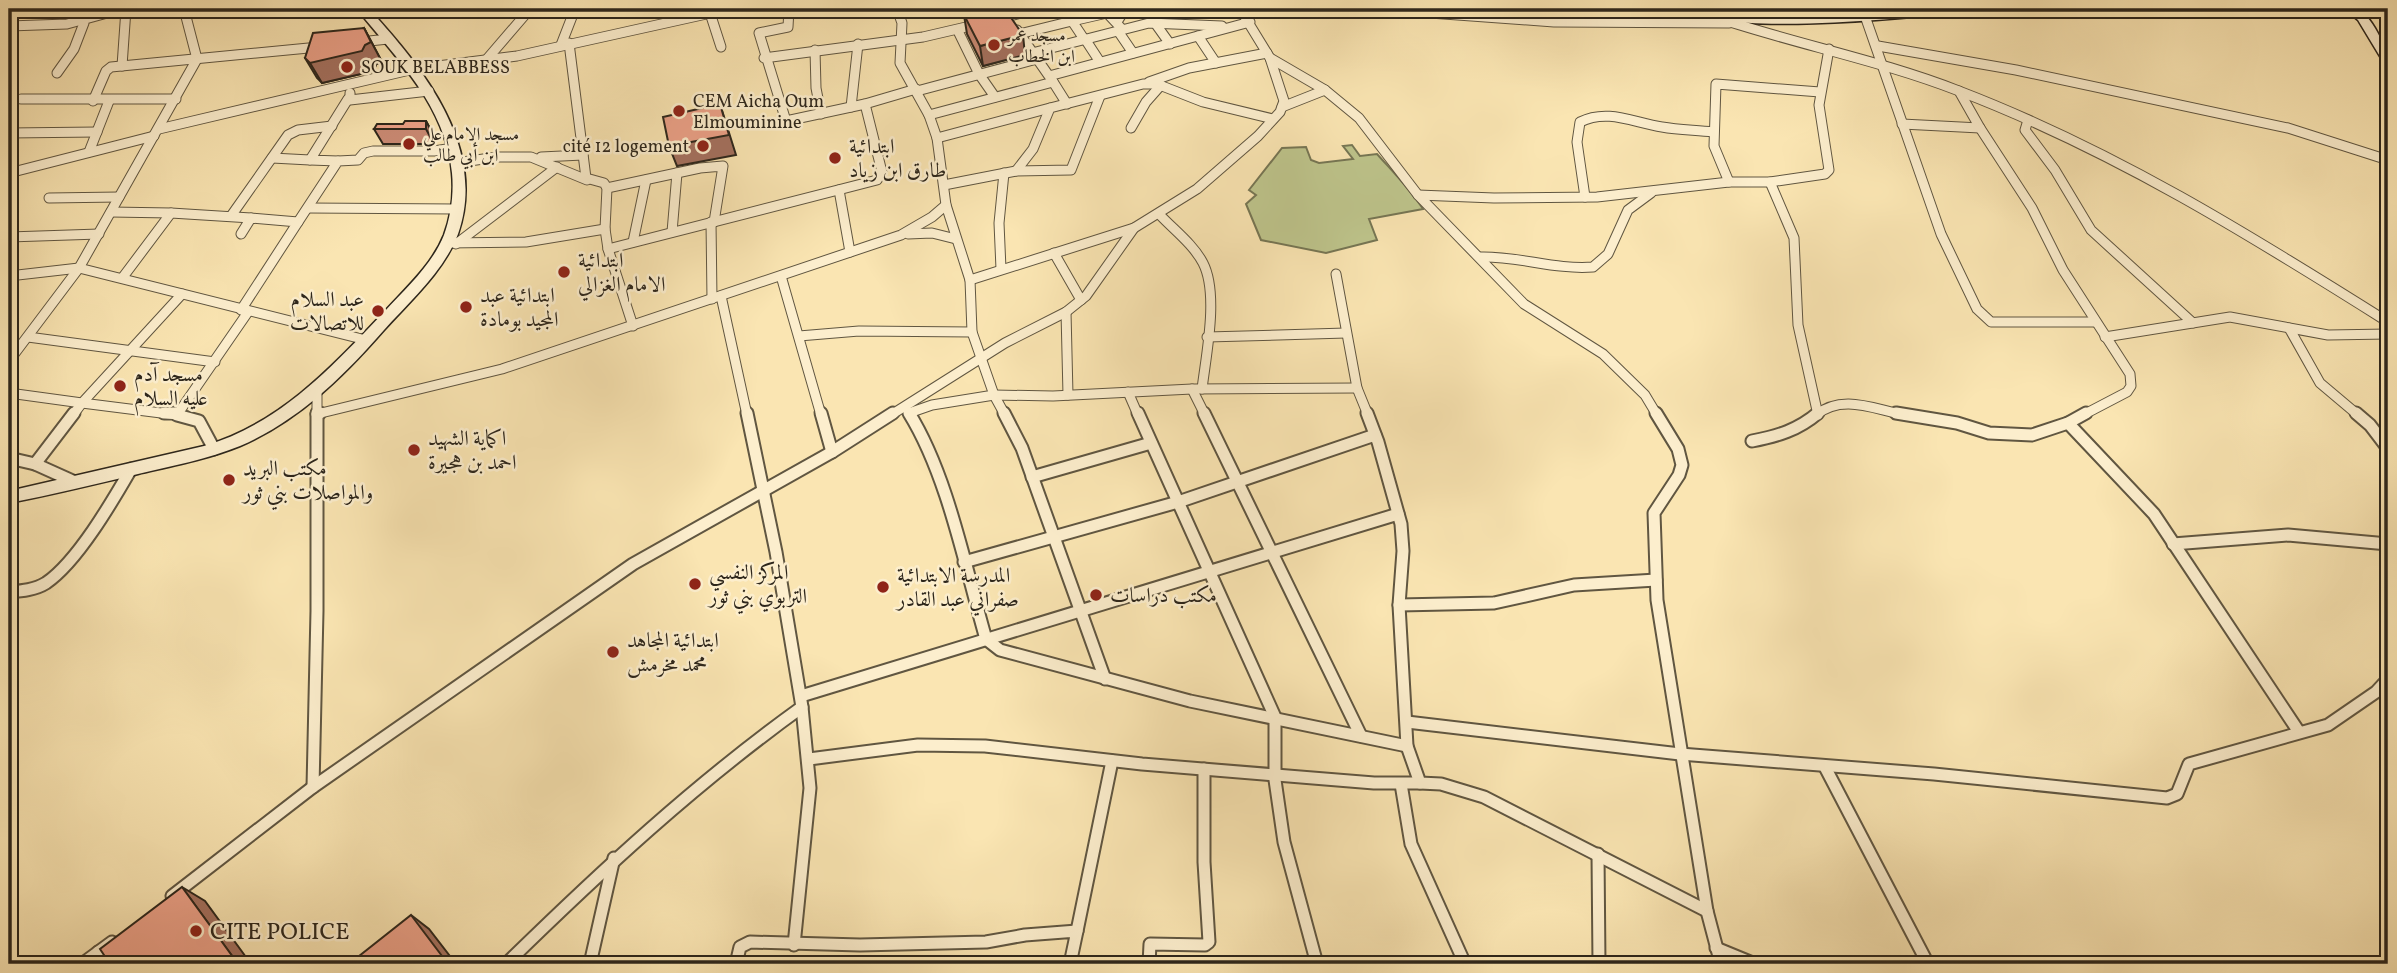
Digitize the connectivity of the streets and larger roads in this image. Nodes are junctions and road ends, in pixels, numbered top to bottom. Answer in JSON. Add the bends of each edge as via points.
{"nodes":[{"id":1,"x":124,"y":9,"type":"edge"},
{"id":2,"x":184,"y":9,"type":"edge"},
{"id":3,"x":392,"y":9,"type":"edge"},
{"id":4,"x":530,"y":9,"type":"edge"},
{"id":5,"x":575,"y":9,"type":"edge"},
{"id":6,"x":729,"y":9,"type":"edge"},
{"id":7,"x":789,"y":9,"type":"edge"},
{"id":8,"x":923,"y":9,"type":"edge"},
{"id":9,"x":1037,"y":9,"type":"edge"},
{"id":10,"x":1063,"y":9,"type":"edge"},
{"id":11,"x":1125,"y":9,"type":"edge"},
{"id":12,"x":1240,"y":9,"type":"edge"},
{"id":13,"x":1376,"y":9,"type":"edge"},
{"id":14,"x":1689,"y":9,"type":"edge"},
{"id":15,"x":1956,"y":9,"type":"edge"},
{"id":16,"x":2350,"y":9,"type":"edge"},
{"id":17,"x":898,"y":11,"type":"edge"},
{"id":18,"x":366,"y":12,"type":"edge"},
{"id":19,"x":710,"y":13,"type":"junction"},
{"id":20,"x":1007,"y":16,"type":"junction"},
{"id":21,"x":1865,"y":16,"type":"junction"},
{"id":22,"x":967,"y":18,"type":"edge"},
{"id":23,"x":1072,"y":21,"type":"junction"},
{"id":24,"x":1727,"y":21,"type":"junction"},
{"id":25,"x":1250,"y":22,"type":"junction"},
{"id":26,"x":84,"y":23,"type":"junction"},
{"id":27,"x":1155,"y":23,"type":"junction"},
{"id":28,"x":9,"y":26,"type":"edge"},
{"id":29,"x":972,"y":26,"type":"junction"},
{"id":30,"x":1236,"y":26,"type":"junction"},
{"id":31,"x":1119,"y":27,"type":"junction"},
{"id":32,"x":958,"y":31,"type":"junction"},
{"id":33,"x":1019,"y":34,"type":"junction"},
{"id":34,"x":1198,"y":36,"type":"junction"},
{"id":35,"x":1084,"y":39,"type":"junction"},
{"id":36,"x":388,"y":40,"type":"junction"},
{"id":37,"x":901,"y":40,"type":"junction"},
{"id":38,"x":347,"y":44,"type":"edge"},
{"id":39,"x":565,"y":44,"type":"junction"},
{"id":40,"x":858,"y":44,"type":"junction"},
{"id":41,"x":1170,"y":44,"type":"junction"},
{"id":42,"x":333,"y":45,"type":"edge"},
{"id":43,"x":721,"y":47,"type":"dead end"},
{"id":44,"x":1878,"y":48,"type":"junction"},
{"id":45,"x":1829,"y":49,"type":"junction"},
{"id":46,"x":815,"y":50,"type":"junction"},
{"id":47,"x":1133,"y":53,"type":"junction"},
{"id":48,"x":1849,"y":54,"type":"junction"},
{"id":49,"x":1269,"y":55,"type":"junction"},
{"id":50,"x":1034,"y":56,"type":"junction"},
{"id":51,"x":764,"y":58,"type":"junction"},
{"id":52,"x":197,"y":59,"type":"junction"},
{"id":53,"x":487,"y":60,"type":"junction"},
{"id":54,"x":2388,"y":61,"type":"edge"},
{"id":55,"x":1100,"y":62,"type":"junction"},
{"id":56,"x":1216,"y":62,"type":"junction"},
{"id":57,"x":1882,"y":62,"type":"junction"},
{"id":58,"x":122,"y":66,"type":"junction"},
{"id":59,"x":414,"y":69,"type":"junction"},
{"id":60,"x":57,"y":73,"type":"dead end"},
{"id":61,"x":979,"y":74,"type":"junction"},
{"id":62,"x":1051,"y":79,"type":"junction"},
{"id":63,"x":352,"y":84,"type":"junction"},
{"id":64,"x":1143,"y":84,"type":"junction"},
{"id":65,"x":1160,"y":85,"type":"junction"},
{"id":66,"x":916,"y":90,"type":"junction"},
{"id":67,"x":1325,"y":90,"type":"junction"},
{"id":68,"x":429,"y":91,"type":"junction"},
{"id":69,"x":1959,"y":91,"type":"junction"},
{"id":70,"x":1820,"y":92,"type":"junction"},
{"id":71,"x":1100,"y":96,"type":"junction"},
{"id":72,"x":995,"y":97,"type":"junction"},
{"id":73,"x":21,"y":99,"type":"dead end"},
{"id":74,"x":176,"y":99,"type":"junction"},
{"id":75,"x":348,"y":99,"type":"junction"},
{"id":76,"x":93,"y":101,"type":"junction"},
{"id":77,"x":109,"y":101,"type":"junction"},
{"id":78,"x":864,"y":104,"type":"junction"},
{"id":79,"x":1067,"y":104,"type":"junction"},
{"id":80,"x":851,"y":107,"type":"junction"},
{"id":81,"x":1282,"y":107,"type":"junction"},
{"id":82,"x":1050,"y":108,"type":"junction"},
{"id":83,"x":821,"y":114,"type":"junction"},
{"id":84,"x":929,"y":115,"type":"junction"},
{"id":85,"x":1273,"y":119,"type":"junction"},
{"id":86,"x":2028,"y":120,"type":"junction"},
{"id":87,"x":1902,"y":124,"type":"junction"},
{"id":88,"x":332,"y":126,"type":"junction"},
{"id":89,"x":1131,"y":128,"type":"dead end"},
{"id":90,"x":1980,"y":128,"type":"junction"},
{"id":91,"x":97,"y":132,"type":"junction"},
{"id":92,"x":157,"y":132,"type":"junction"},
{"id":93,"x":1713,"y":132,"type":"junction"},
{"id":94,"x":9,"y":133,"type":"edge"},
{"id":95,"x":937,"y":138,"type":"junction"},
{"id":96,"x":453,"y":148,"type":"junction"},
{"id":97,"x":89,"y":152,"type":"junction"},
{"id":98,"x":583,"y":155,"type":"junction"},
{"id":99,"x":531,"y":157,"type":"junction"},
{"id":100,"x":272,"y":158,"type":"junction"},
{"id":101,"x":310,"y":160,"type":"junction"},
{"id":102,"x":2388,"y":160,"type":"edge"},
{"id":103,"x":338,"y":161,"type":"junction"},
{"id":104,"x":456,"y":163,"type":"junction"},
{"id":105,"x":557,"y":167,"type":"junction"},
{"id":106,"x":1016,"y":171,"type":"junction"},
{"id":107,"x":9,"y":173,"type":"edge"},
{"id":108,"x":677,"y":173,"type":"junction"},
{"id":109,"x":1004,"y":173,"type":"junction"},
{"id":110,"x":587,"y":180,"type":"junction"},
{"id":111,"x":646,"y":180,"type":"junction"},
{"id":112,"x":1729,"y":182,"type":"junction"},
{"id":113,"x":1770,"y":182,"type":"junction"},
{"id":114,"x":944,"y":185,"type":"junction"},
{"id":115,"x":607,"y":188,"type":"junction"},
{"id":116,"x":839,"y":190,"type":"junction"},
{"id":117,"x":1654,"y":191,"type":"junction"},
{"id":118,"x":1418,"y":195,"type":"junction"},
{"id":119,"x":119,"y":197,"type":"junction"},
{"id":120,"x":1585,"y":197,"type":"junction"},
{"id":121,"x":50,"y":198,"type":"dead end"},
{"id":122,"x":946,"y":205,"type":"junction"},
{"id":123,"x":308,"y":208,"type":"junction"},
{"id":124,"x":456,"y":209,"type":"junction"},
{"id":125,"x":111,"y":212,"type":"junction"},
{"id":126,"x":172,"y":213,"type":"junction"},
{"id":127,"x":1158,"y":214,"type":"junction"},
{"id":128,"x":231,"y":216,"type":"junction"},
{"id":129,"x":251,"y":218,"type":"junction"},
{"id":130,"x":298,"y":222,"type":"junction"},
{"id":131,"x":712,"y":222,"type":"junction"},
{"id":132,"x":1134,"y":228,"type":"junction"},
{"id":133,"x":605,"y":229,"type":"junction"},
{"id":134,"x":672,"y":232,"type":"junction"},
{"id":135,"x":99,"y":234,"type":"junction"},
{"id":136,"x":241,"y":234,"type":"dead end"},
{"id":137,"x":901,"y":235,"type":"junction"},
{"id":138,"x":9,"y":237,"type":"edge"},
{"id":139,"x":956,"y":239,"type":"junction"},
{"id":140,"x":633,"y":242,"type":"junction"},
{"id":141,"x":451,"y":244,"type":"junction"},
{"id":142,"x":608,"y":248,"type":"junction"},
{"id":143,"x":850,"y":253,"type":"junction"},
{"id":144,"x":1054,"y":253,"type":"junction"},
{"id":145,"x":1481,"y":257,"type":"junction"},
{"id":146,"x":79,"y":268,"type":"junction"},
{"id":147,"x":1001,"y":269,"type":"junction"},
{"id":148,"x":1336,"y":274,"type":"dead end"},
{"id":149,"x":9,"y":276,"type":"edge"},
{"id":150,"x":781,"y":276,"type":"junction"},
{"id":151,"x":123,"y":277,"type":"junction"},
{"id":152,"x":970,"y":280,"type":"junction"},
{"id":153,"x":182,"y":294,"type":"junction"},
{"id":154,"x":716,"y":298,"type":"junction"},
{"id":155,"x":1081,"y":300,"type":"junction"},
{"id":156,"x":245,"y":311,"type":"junction"},
{"id":157,"x":1066,"y":312,"type":"junction"},
{"id":158,"x":2094,"y":322,"type":"junction"},
{"id":159,"x":2388,"y":322,"type":"edge"},
{"id":160,"x":2193,"y":323,"type":"junction"},
{"id":161,"x":633,"y":326,"type":"junction"},
{"id":162,"x":2289,"y":328,"type":"junction"},
{"id":163,"x":972,"y":332,"type":"junction"},
{"id":164,"x":1346,"y":333,"type":"junction"},
{"id":165,"x":2388,"y":334,"type":"edge"},
{"id":166,"x":799,"y":336,"type":"junction"},
{"id":167,"x":28,"y":337,"type":"junction"},
{"id":168,"x":1207,"y":337,"type":"junction"},
{"id":169,"x":2105,"y":337,"type":"junction"},
{"id":170,"x":366,"y":340,"type":"junction"},
{"id":171,"x":131,"y":349,"type":"junction"},
{"id":172,"x":981,"y":359,"type":"junction"},
{"id":173,"x":9,"y":361,"type":"edge"},
{"id":174,"x":215,"y":362,"type":"junction"},
{"id":175,"x":1357,"y":388,"type":"junction"},
{"id":176,"x":1197,"y":389,"type":"junction"},
{"id":177,"x":1128,"y":391,"type":"junction"},
{"id":178,"x":317,"y":392,"type":"junction"},
{"id":179,"x":9,"y":393,"type":"edge"},
{"id":180,"x":994,"y":395,"type":"junction"},
{"id":181,"x":1068,"y":395,"type":"junction"},
{"id":182,"x":82,"y":403,"type":"junction"},
{"id":183,"x":906,"y":410,"type":"junction"},
{"id":184,"x":317,"y":414,"type":"junction"},
{"id":185,"x":177,"y":415,"type":"junction"},
{"id":186,"x":1818,"y":415,"type":"junction"},
{"id":187,"x":2068,"y":423,"type":"junction"},
{"id":188,"x":1375,"y":435,"type":"junction"},
{"id":189,"x":1752,"y":441,"type":"dead end"},
{"id":190,"x":1151,"y":443,"type":"junction"},
{"id":191,"x":2386,"y":446,"type":"dead end"},
{"id":192,"x":214,"y":449,"type":"junction"},
{"id":193,"x":832,"y":452,"type":"junction"},
{"id":194,"x":9,"y":458,"type":"edge"},
{"id":195,"x":35,"y":464,"type":"junction"},
{"id":196,"x":131,"y":469,"type":"junction"},
{"id":197,"x":1032,"y":477,"type":"junction"},
{"id":198,"x":75,"y":482,"type":"junction"},
{"id":199,"x":1237,"y":482,"type":"junction"},
{"id":200,"x":764,"y":490,"type":"junction"},
{"id":201,"x":9,"y":497,"type":"edge"},
{"id":202,"x":1178,"y":502,"type":"junction"},
{"id":203,"x":1398,"y":514,"type":"junction"},
{"id":204,"x":1054,"y":537,"type":"junction"},
{"id":205,"x":2174,"y":544,"type":"junction"},
{"id":206,"x":2388,"y":544,"type":"edge"},
{"id":207,"x":1272,"y":552,"type":"junction"},
{"id":208,"x":964,"y":562,"type":"junction"},
{"id":209,"x":1210,"y":572,"type":"junction"},
{"id":210,"x":1656,"y":580,"type":"junction"},
{"id":211,"x":9,"y":592,"type":"edge"},
{"id":212,"x":1399,"y":605,"type":"junction"},
{"id":213,"x":1081,"y":610,"type":"junction"},
{"id":214,"x":986,"y":639,"type":"junction"},
{"id":215,"x":1105,"y":679,"type":"junction"},
{"id":216,"x":2388,"y":679,"type":"edge"},
{"id":217,"x":801,"y":702,"type":"junction"},
{"id":218,"x":1275,"y":717,"type":"junction"},
{"id":219,"x":1407,"y":722,"type":"junction"},
{"id":220,"x":2299,"y":732,"type":"junction"},
{"id":221,"x":1361,"y":736,"type":"junction"},
{"id":222,"x":1407,"y":746,"type":"junction"},
{"id":223,"x":1680,"y":754,"type":"junction"},
{"id":224,"x":809,"y":759,"type":"junction"},
{"id":225,"x":1112,"y":761,"type":"junction"},
{"id":226,"x":1825,"y":767,"type":"junction"},
{"id":227,"x":1204,"y":769,"type":"junction"},
{"id":228,"x":1274,"y":775,"type":"junction"},
{"id":229,"x":1420,"y":783,"type":"junction"},
{"id":230,"x":1401,"y":784,"type":"junction"},
{"id":231,"x":313,"y":787,"type":"junction"},
{"id":232,"x":1598,"y":854,"type":"junction"},
{"id":233,"x":614,"y":858,"type":"junction"},
{"id":234,"x":165,"y":902,"type":"edge"},
{"id":235,"x":1707,"y":911,"type":"junction"},
{"id":236,"x":1077,"y":931,"type":"junction"},
{"id":237,"x":120,"y":936,"type":"edge"},
{"id":238,"x":794,"y":944,"type":"junction"},
{"id":239,"x":1716,"y":948,"type":"junction"},
{"id":240,"x":102,"y":958,"type":"edge"},
{"id":241,"x":82,"y":964,"type":"edge"},
{"id":242,"x":506,"y":964,"type":"edge"},
{"id":243,"x":590,"y":964,"type":"edge"},
{"id":244,"x":736,"y":964,"type":"edge"},
{"id":245,"x":1070,"y":964,"type":"edge"},
{"id":246,"x":1149,"y":964,"type":"edge"},
{"id":247,"x":1317,"y":964,"type":"edge"},
{"id":248,"x":1465,"y":964,"type":"edge"},
{"id":249,"x":1599,"y":964,"type":"edge"},
{"id":250,"x":1721,"y":964,"type":"edge"},
{"id":251,"x":1755,"y":964,"type":"edge"},
{"id":252,"x":1928,"y":964,"type":"edge"}],
"edges":[{"from":1,"to":26,"type":"street"},
{"from":1,"to":58,"type":"street"},
{"from":2,"to":52,"type":"street"},
{"from":3,"to":18,"type":"street"},
{"from":4,"to":53,"type":"street"},
{"from":5,"to":39,"type":"street"},
{"from":6,"to":19,"type":"street"},
{"from":7,"to":51,"type":"street","via":[[788,27],[759,32]]},
{"from":8,"to":17,"type":"street"},
{"from":9,"to":20,"type":"street"},
{"from":10,"to":23,"type":"street"},
{"from":11,"to":31,"type":"street"},
{"from":12,"to":25,"type":"street"},
{"from":13,"to":24,"type":"street","via":[[1554,22]]},
{"from":14,"to":24,"type":"street"},
{"from":15,"to":21,"type":"street"},
{"from":16,"to":54,"type":"street","via":[[2362,18]]},
{"from":17,"to":37,"type":"street"},
{"from":18,"to":36,"type":"street"},
{"from":19,"to":39,"type":"street"},
{"from":19,"to":43,"type":"street"},
{"from":20,"to":29,"type":"street"},
{"from":20,"to":33,"type":"street"},
{"from":21,"to":24,"type":"street"},
{"from":21,"to":44,"type":"street"},
{"from":22,"to":29,"type":"street"},
{"from":23,"to":31,"type":"street","via":[[1107,13]]},
{"from":23,"to":33,"type":"street"},
{"from":23,"to":35,"type":"street"},
{"from":24,"to":45,"type":"street"},
{"from":25,"to":30,"type":"street"},
{"from":25,"to":49,"type":"street"},
{"from":26,"to":28,"type":"street","via":[[47,28]]},
{"from":26,"to":60,"type":"street","via":[[74,49]]},
{"from":27,"to":30,"type":"street"},
{"from":27,"to":31,"type":"street"},
{"from":27,"to":41,"type":"street"},
{"from":29,"to":32,"type":"street"},
{"from":30,"to":34,"type":"street"},
{"from":31,"to":35,"type":"street"},
{"from":31,"to":47,"type":"street"},
{"from":32,"to":37,"type":"street"},
{"from":32,"to":61,"type":"street"},
{"from":33,"to":50,"type":"street"},
{"from":34,"to":41,"type":"street"},
{"from":34,"to":56,"type":"street"},
{"from":35,"to":50,"type":"street"},
{"from":35,"to":55,"type":"street"},
{"from":36,"to":38,"type":"street"},
{"from":36,"to":59,"type":"street"},
{"from":37,"to":40,"type":"street"},
{"from":37,"to":66,"type":"street","via":[[900,63]]},
{"from":39,"to":53,"type":"street"},
{"from":39,"to":98,"type":"street"},
{"from":40,"to":46,"type":"street"},
{"from":40,"to":80,"type":"street"},
{"from":41,"to":47,"type":"street"},
{"from":42,"to":52,"type":"street"},
{"from":44,"to":48,"type":"street","via":[[1870,54]]},
{"from":44,"to":57,"type":"street"},
{"from":44,"to":102,"type":"street","via":[[2016,70],[2288,128]]},
{"from":45,"to":48,"type":"street"},
{"from":45,"to":70,"type":"street"},
{"from":46,"to":51,"type":"street"},
{"from":46,"to":83,"type":"street"},
{"from":47,"to":55,"type":"street"},
{"from":48,"to":57,"type":"street"},
{"from":49,"to":56,"type":"street"},
{"from":49,"to":67,"type":"street"},
{"from":49,"to":81,"type":"street"},
{"from":50,"to":61,"type":"street"},
{"from":50,"to":62,"type":"street"},
{"from":51,"to":83,"type":"street","via":[[786,121]]},
{"from":52,"to":58,"type":"street"},
{"from":52,"to":74,"type":"street"},
{"from":53,"to":59,"type":"street"},
{"from":55,"to":62,"type":"street"},
{"from":56,"to":64,"type":"street"},
{"from":57,"to":69,"type":"street"},
{"from":57,"to":87,"type":"street"},
{"from":58,"to":76,"type":"street","via":[[107,69]]},
{"from":59,"to":63,"type":"street"},
{"from":59,"to":68,"type":"street"},
{"from":61,"to":66,"type":"street"},
{"from":61,"to":72,"type":"street"},
{"from":62,"to":72,"type":"street"},
{"from":62,"to":79,"type":"street"},
{"from":63,"to":75,"type":"street"},
{"from":63,"to":92,"type":"street"},
{"from":64,"to":65,"type":"street"},
{"from":64,"to":71,"type":"street"},
{"from":65,"to":85,"type":"street","via":[[1203,102]]},
{"from":65,"to":89,"type":"street"},
{"from":66,"to":78,"type":"street"},
{"from":66,"to":84,"type":"street"},
{"from":67,"to":81,"type":"street"},
{"from":67,"to":118,"type":"street","via":[[1359,118]]},
{"from":68,"to":75,"type":"street"},
{"from":68,"to":96,"type":"street"},
{"from":69,"to":86,"type":"street"},
{"from":69,"to":90,"type":"street"},
{"from":70,"to":93,"type":"street","via":[[1718,83]]},
{"from":70,"to":113,"type":"street","via":[[1829,170],[1819,176]]},
{"from":71,"to":79,"type":"street"},
{"from":71,"to":106,"type":"street","via":[[1071,170]]},
{"from":72,"to":84,"type":"street"},
{"from":73,"to":76,"type":"street"},
{"from":74,"to":77,"type":"street"},
{"from":74,"to":92,"type":"street"},
{"from":75,"to":88,"type":"street"},
{"from":76,"to":77,"type":"street"},
{"from":77,"to":91,"type":"street"},
{"from":78,"to":80,"type":"street"},
{"from":78,"to":116,"type":"street","via":[[882,175]]},
{"from":79,"to":82,"type":"street"},
{"from":80,"to":83,"type":"street"},
{"from":81,"to":85,"type":"street"},
{"from":82,"to":95,"type":"street"},
{"from":82,"to":106,"type":"street","via":[[1033,149]]},
{"from":84,"to":95,"type":"street"},
{"from":85,"to":127,"type":"street","via":[[1198,189]]},
{"from":86,"to":159,"type":"street","via":[[2161,183]]},
{"from":86,"to":160,"type":"street","via":[[2025,130],[2091,230]]},
{"from":87,"to":90,"type":"street"},
{"from":87,"to":158,"type":"street","via":[[1955,268],[1980,317],[1991,321]]},
{"from":88,"to":100,"type":"street","via":[[291,133]]},
{"from":88,"to":101,"type":"street"},
{"from":90,"to":158,"type":"street","via":[[2032,208]]},
{"from":91,"to":94,"type":"street"},
{"from":91,"to":97,"type":"street"},
{"from":92,"to":97,"type":"street"},
{"from":92,"to":119,"type":"street"},
{"from":93,"to":112,"type":"street","via":[[1717,157]]},
{"from":93,"to":120,"type":"street","via":[[1616,117],[1585,119],[1580,122],[1577,142]]},
{"from":95,"to":114,"type":"street"},
{"from":96,"to":103,"type":"street","via":[[373,151],[358,160]]},
{"from":96,"to":104,"type":"street"},
{"from":97,"to":107,"type":"street"},
{"from":98,"to":99,"type":"street"},
{"from":98,"to":110,"type":"street"},
{"from":99,"to":104,"type":"street"},
{"from":99,"to":105,"type":"street"},
{"from":100,"to":101,"type":"street"},
{"from":100,"to":128,"type":"street"},
{"from":101,"to":103,"type":"street"},
{"from":103,"to":123,"type":"street"},
{"from":104,"to":124,"type":"street"},
{"from":105,"to":110,"type":"street"},
{"from":105,"to":141,"type":"street"},
{"from":106,"to":109,"type":"street"},
{"from":108,"to":111,"type":"street"},
{"from":108,"to":131,"type":"street","via":[[724,167]]},
{"from":108,"to":134,"type":"street"},
{"from":109,"to":114,"type":"street"},
{"from":109,"to":147,"type":"street"},
{"from":110,"to":115,"type":"street","via":[[602,182]]},
{"from":111,"to":115,"type":"street"},
{"from":111,"to":140,"type":"street"},
{"from":112,"to":113,"type":"street"},
{"from":112,"to":117,"type":"street"},
{"from":113,"to":186,"type":"street","via":[[1794,238],[1798,325]]},
{"from":114,"to":122,"type":"street"},
{"from":115,"to":133,"type":"street"},
{"from":116,"to":131,"type":"street"},
{"from":116,"to":143,"type":"street"},
{"from":117,"to":120,"type":"street"},
{"from":117,"to":145,"type":"street","via":[[1628,210],[1608,254],[1594,267]]},
{"from":118,"to":120,"type":"street"},
{"from":118,"to":145,"type":"street"},
{"from":119,"to":121,"type":"street"},
{"from":119,"to":125,"type":"street"},
{"from":122,"to":137,"type":"street"},
{"from":122,"to":139,"type":"street"},
{"from":123,"to":124,"type":"street"},
{"from":123,"to":130,"type":"street"},
{"from":124,"to":141,"type":"street"},
{"from":125,"to":126,"type":"street"},
{"from":125,"to":135,"type":"street"},
{"from":126,"to":128,"type":"street"},
{"from":126,"to":151,"type":"street"},
{"from":127,"to":132,"type":"street"},
{"from":127,"to":168,"type":"street","via":[[1206,271]]},
{"from":128,"to":129,"type":"street"},
{"from":129,"to":130,"type":"street"},
{"from":129,"to":136,"type":"street"},
{"from":130,"to":156,"type":"street"},
{"from":131,"to":134,"type":"street"},
{"from":131,"to":154,"type":"street"},
{"from":132,"to":144,"type":"street"},
{"from":132,"to":155,"type":"street"},
{"from":133,"to":141,"type":"street","via":[[514,244]]},
{"from":133,"to":142,"type":"street"},
{"from":134,"to":140,"type":"street"},
{"from":135,"to":138,"type":"street"},
{"from":135,"to":146,"type":"street"},
{"from":137,"to":139,"type":"street","via":[[932,233]]},
{"from":137,"to":143,"type":"street"},
{"from":139,"to":152,"type":"street"},
{"from":140,"to":142,"type":"street"},
{"from":141,"to":170,"type":"street"},
{"from":142,"to":161,"type":"street"},
{"from":143,"to":150,"type":"street"},
{"from":144,"to":147,"type":"street"},
{"from":144,"to":155,"type":"street"},
{"from":145,"to":210,"type":"street","via":[[1524,303],[1623,372],[1665,424],[1682,465],[1654,513]]},
{"from":146,"to":149,"type":"street"},
{"from":146,"to":151,"type":"street"},
{"from":146,"to":167,"type":"street"},
{"from":147,"to":152,"type":"street"},
{"from":148,"to":164,"type":"street"},
{"from":150,"to":154,"type":"street"},
{"from":150,"to":166,"type":"street"},
{"from":151,"to":153,"type":"street"},
{"from":152,"to":163,"type":"street"},
{"from":153,"to":156,"type":"street"},
{"from":153,"to":171,"type":"street"},
{"from":154,"to":161,"type":"street"},
{"from":154,"to":200,"type":"street"},
{"from":155,"to":157,"type":"street"},
{"from":156,"to":170,"type":"street"},
{"from":156,"to":174,"type":"street"},
{"from":157,"to":172,"type":"street"},
{"from":157,"to":181,"type":"street"},
{"from":158,"to":169,"type":"street"},
{"from":160,"to":162,"type":"street","via":[[2235,317]]},
{"from":160,"to":169,"type":"street"},
{"from":161,"to":184,"type":"street","via":[[502,369]]},
{"from":162,"to":165,"type":"street","via":[[2328,335]]},
{"from":162,"to":191,"type":"street","via":[[2320,383],[2371,425]]},
{"from":163,"to":166,"type":"street","via":[[859,331]]},
{"from":163,"to":172,"type":"street"},
{"from":164,"to":168,"type":"street"},
{"from":164,"to":175,"type":"street"},
{"from":166,"to":193,"type":"street"},
{"from":167,"to":171,"type":"street"},
{"from":167,"to":173,"type":"street"},
{"from":168,"to":176,"type":"street"},
{"from":169,"to":187,"type":"street","via":[[2130,374],[2132,386]]},
{"from":170,"to":178,"type":"street"},
{"from":171,"to":174,"type":"street"},
{"from":171,"to":182,"type":"street"},
{"from":172,"to":180,"type":"street"},
{"from":172,"to":183,"type":"street"},
{"from":174,"to":185,"type":"street"},
{"from":175,"to":176,"type":"street"},
{"from":175,"to":188,"type":"street"},
{"from":176,"to":177,"type":"street"},
{"from":176,"to":199,"type":"street"},
{"from":177,"to":181,"type":"street"},
{"from":177,"to":190,"type":"street"},
{"from":178,"to":184,"type":"street"},
{"from":178,"to":192,"type":"street","via":[[275,422]]},
{"from":179,"to":182,"type":"street"},
{"from":180,"to":181,"type":"street"},
{"from":180,"to":183,"type":"street"},
{"from":180,"to":197,"type":"street"},
{"from":182,"to":185,"type":"street"},
{"from":182,"to":195,"type":"street"},
{"from":183,"to":193,"type":"street"},
{"from":183,"to":208,"type":"street","via":[[917,423],[932,460]]},
{"from":184,"to":231,"type":"street"},
{"from":185,"to":192,"type":"street","via":[[199,421]]},
{"from":186,"to":187,"type":"street","via":[[1827,406],[1856,404],[2007,436],[2032,435]]},
{"from":186,"to":189,"type":"street","via":[[1802,427]]},
{"from":187,"to":205,"type":"street","via":[[2141,499]]},
{"from":188,"to":199,"type":"street"},
{"from":188,"to":203,"type":"street"},
{"from":190,"to":197,"type":"street"},
{"from":190,"to":202,"type":"street"},
{"from":192,"to":196,"type":"street"},
{"from":193,"to":200,"type":"street"},
{"from":194,"to":195,"type":"street"},
{"from":195,"to":198,"type":"street"},
{"from":196,"to":198,"type":"street"},
{"from":196,"to":211,"type":"street","via":[[51,578],[34,588]]},
{"from":197,"to":204,"type":"street"},
{"from":198,"to":201,"type":"street"},
{"from":199,"to":202,"type":"street"},
{"from":199,"to":207,"type":"street"},
{"from":200,"to":217,"type":"street"},
{"from":200,"to":231,"type":"street","via":[[633,564]]},
{"from":202,"to":204,"type":"street"},
{"from":202,"to":209,"type":"street"},
{"from":203,"to":207,"type":"street"},
{"from":203,"to":212,"type":"street","via":[[1402,551]]},
{"from":204,"to":208,"type":"street"},
{"from":204,"to":213,"type":"street"},
{"from":205,"to":206,"type":"street","via":[[2288,535]]},
{"from":205,"to":220,"type":"street"},
{"from":207,"to":209,"type":"street"},
{"from":207,"to":221,"type":"street"},
{"from":208,"to":214,"type":"street"},
{"from":209,"to":213,"type":"street"},
{"from":209,"to":218,"type":"street"},
{"from":210,"to":212,"type":"street","via":[[1574,585],[1494,603]]},
{"from":210,"to":223,"type":"street"},
{"from":212,"to":219,"type":"street"},
{"from":213,"to":214,"type":"street"},
{"from":213,"to":215,"type":"street"},
{"from":214,"to":215,"type":"street","via":[[1000,650]]},
{"from":214,"to":217,"type":"street"},
{"from":215,"to":218,"type":"street"},
{"from":216,"to":220,"type":"street","via":[[2328,725]]},
{"from":217,"to":224,"type":"street"},
{"from":217,"to":233,"type":"street"},
{"from":218,"to":221,"type":"street"},
{"from":218,"to":228,"type":"street"},
{"from":219,"to":222,"type":"street"},
{"from":219,"to":223,"type":"street"},
{"from":220,"to":226,"type":"street","via":[[2189,764],[2172,797]]},
{"from":221,"to":222,"type":"street"},
{"from":222,"to":229,"type":"street"},
{"from":223,"to":226,"type":"street"},
{"from":223,"to":235,"type":"street"},
{"from":224,"to":225,"type":"street","via":[[878,748],[955,745]]},
{"from":224,"to":238,"type":"street"},
{"from":225,"to":227,"type":"street"},
{"from":225,"to":236,"type":"street"},
{"from":226,"to":252,"type":"street"},
{"from":227,"to":228,"type":"street"},
{"from":227,"to":246,"type":"street","via":[[1209,942],[1152,943]]},
{"from":228,"to":230,"type":"street"},
{"from":228,"to":247,"type":"street","via":[[1302,918]]},
{"from":229,"to":230,"type":"street"},
{"from":229,"to":232,"type":"street","via":[[1441,784],[1484,797]]},
{"from":230,"to":248,"type":"street","via":[[1411,844]]},
{"from":231,"to":234,"type":"street"},
{"from":232,"to":235,"type":"street"},
{"from":232,"to":249,"type":"street"},
{"from":233,"to":242,"type":"street"},
{"from":233,"to":243,"type":"street"},
{"from":235,"to":239,"type":"street"},
{"from":236,"to":238,"type":"street","via":[[986,943]]},
{"from":236,"to":245,"type":"street"},
{"from":237,"to":240,"type":"street"},
{"from":238,"to":244,"type":"street","via":[[746,943],[738,950]]},
{"from":239,"to":250,"type":"street"},
{"from":239,"to":251,"type":"street"},
{"from":240,"to":241,"type":"street"}]}
